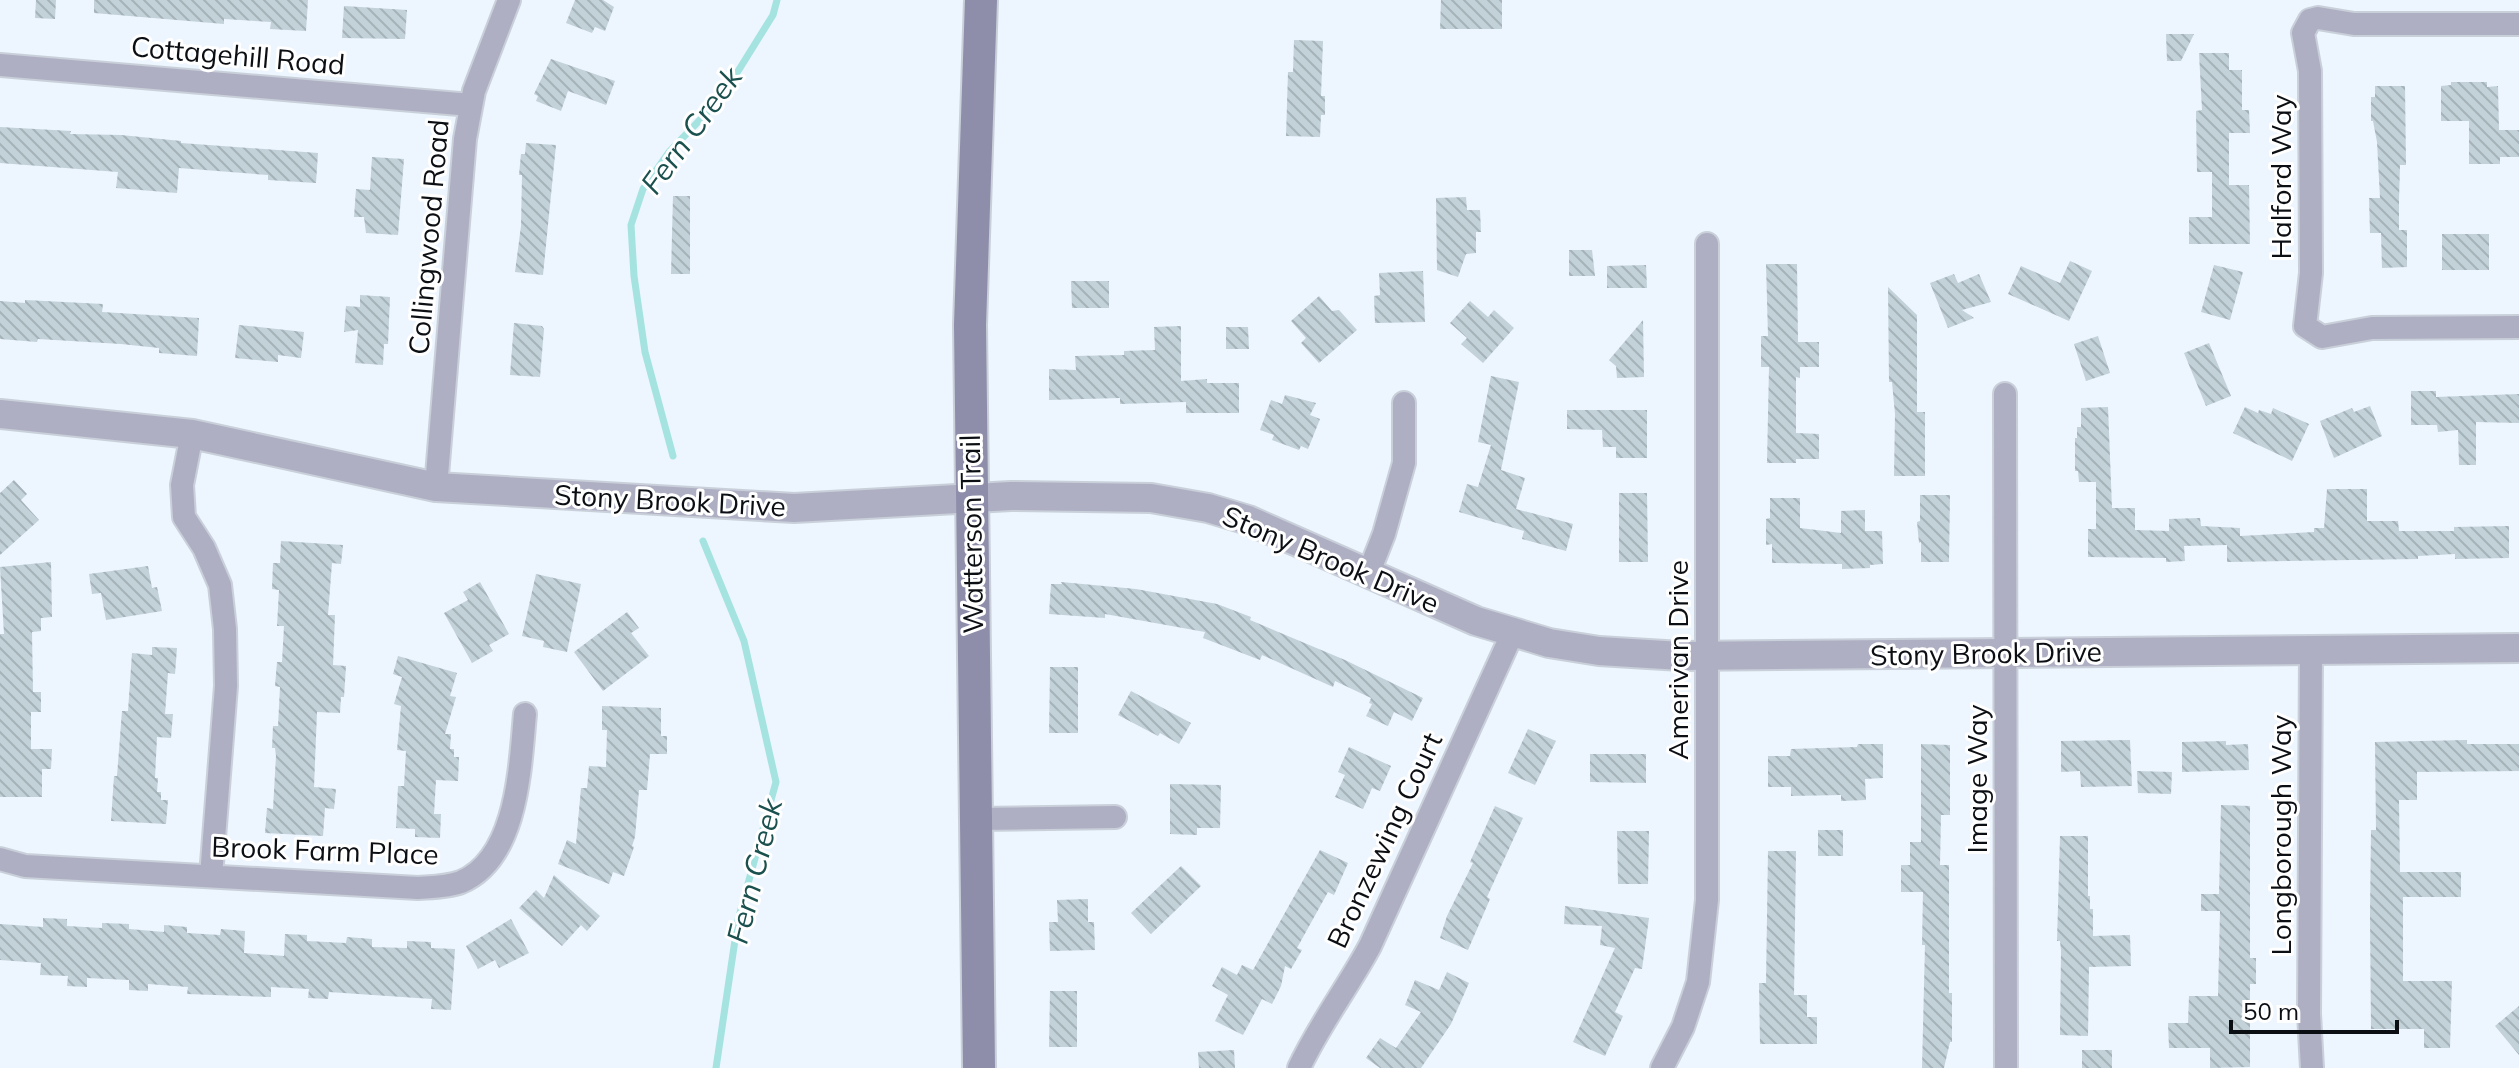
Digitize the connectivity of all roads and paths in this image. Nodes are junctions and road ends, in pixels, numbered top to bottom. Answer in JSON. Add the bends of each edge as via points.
{"nodes":[{"id":1,"x":509,"y":0,"type":"edge"},
{"id":2,"x":981,"y":0,"type":"edge"},
{"id":3,"x":2519,"y":24,"type":"edge"},
{"id":4,"x":0,"y":65,"type":"edge"},
{"id":5,"x":471,"y":105,"type":"junction"},
{"id":6,"x":1707,"y":244,"type":"dead end"},
{"id":7,"x":2519,"y":327,"type":"edge"},
{"id":8,"x":2005,"y":394,"type":"dead end"},
{"id":9,"x":1404,"y":403,"type":"dead end"},
{"id":10,"x":0,"y":414,"type":"edge"},
{"id":11,"x":192,"y":434,"type":"junction"},
{"id":12,"x":436,"y":487,"type":"junction"},
{"id":13,"x":970,"y":497,"type":"junction"},
{"id":14,"x":1369,"y":572,"type":"junction"},
{"id":15,"x":1513,"y":632,"type":"junction"},
{"id":16,"x":2519,"y":648,"type":"edge"},
{"id":17,"x":2311,"y":650,"type":"junction"},
{"id":18,"x":2005,"y":652,"type":"junction"},
{"id":19,"x":1707,"y":655,"type":"junction"},
{"id":20,"x":525,"y":714,"type":"dead end"},
{"id":21,"x":1115,"y":817,"type":"dead end"},
{"id":22,"x":975,"y":819,"type":"junction"},
{"id":23,"x":0,"y":859,"type":"edge"},
{"id":24,"x":211,"y":876,"type":"junction"},
{"id":25,"x":979,"y":1068,"type":"edge"},
{"id":26,"x":1299,"y":1068,"type":"edge"},
{"id":27,"x":1662,"y":1068,"type":"edge"},
{"id":28,"x":2006,"y":1068,"type":"edge"},
{"id":29,"x":2312,"y":1068,"type":"edge"}],
"edges":[{"from":1,"to":5,"type":"street","name":"Collingwood Road"},
{"from":2,"to":13,"type":"main road","name":"Watterson Trail","via":[[970,295]]},
{"from":3,"to":7,"type":"street","name":"Halford Way","via":[[2354,24],[2318,18],[2310,20],[2303,33],[2310,71],[2311,258],[2305,326],[2322,337],[2372,328]]},
{"from":4,"to":5,"type":"street","name":"Cottagehill Road"},
{"from":5,"to":12,"type":"street","name":"Collingwood Road"},
{"from":6,"to":19,"type":"street","name":"Amerivan Drive"},
{"from":8,"to":18,"type":"street","name":"Image Way"},
{"from":9,"to":14,"type":"street","via":[[1404,463]]},
{"from":10,"to":11,"type":"street","name":"Stony Brook Drive"},
{"from":11,"to":12,"type":"street","name":"Stony Brook Drive"},
{"from":11,"to":24,"type":"street","via":[[182,485],[184,517],[220,585],[225,629],[226,686]]},
{"from":12,"to":13,"type":"street","name":"Stony Brook Drive","via":[[794,508]]},
{"from":13,"to":14,"type":"street","name":"Stony Brook Drive","via":[[1151,498],[1208,508]]},
{"from":13,"to":22,"type":"main road","name":"Watterson Trail"},
{"from":14,"to":15,"type":"street","name":"Stony Brook Drive","via":[[1476,621]]},
{"from":15,"to":19,"type":"street","name":"Stony Brook Drive","via":[[1599,651]]},
{"from":15,"to":26,"type":"street","name":"Bronzewing Court","via":[[1370,946]]},
{"from":16,"to":17,"type":"street","name":"Stony Brook Drive"},
{"from":17,"to":18,"type":"street","name":"Stony Brook Drive"},
{"from":17,"to":29,"type":"street","name":"Longborough Way"},
{"from":18,"to":19,"type":"street","name":"Stony Brook Drive"},
{"from":18,"to":28,"type":"street","name":"Image Way"},
{"from":19,"to":27,"type":"street","name":"Amerivan Drive","via":[[1704,947],[1683,1027]]},
{"from":20,"to":24,"type":"street","name":"Brook Farm Place","via":[[515,803],[503,834],[490,859],[459,883],[418,888]]},
{"from":21,"to":22,"type":"street"},
{"from":22,"to":25,"type":"main road","name":"Watterson Trail"},
{"from":23,"to":24,"type":"street","name":"Brook Farm Place","via":[[25,866]]}]}
